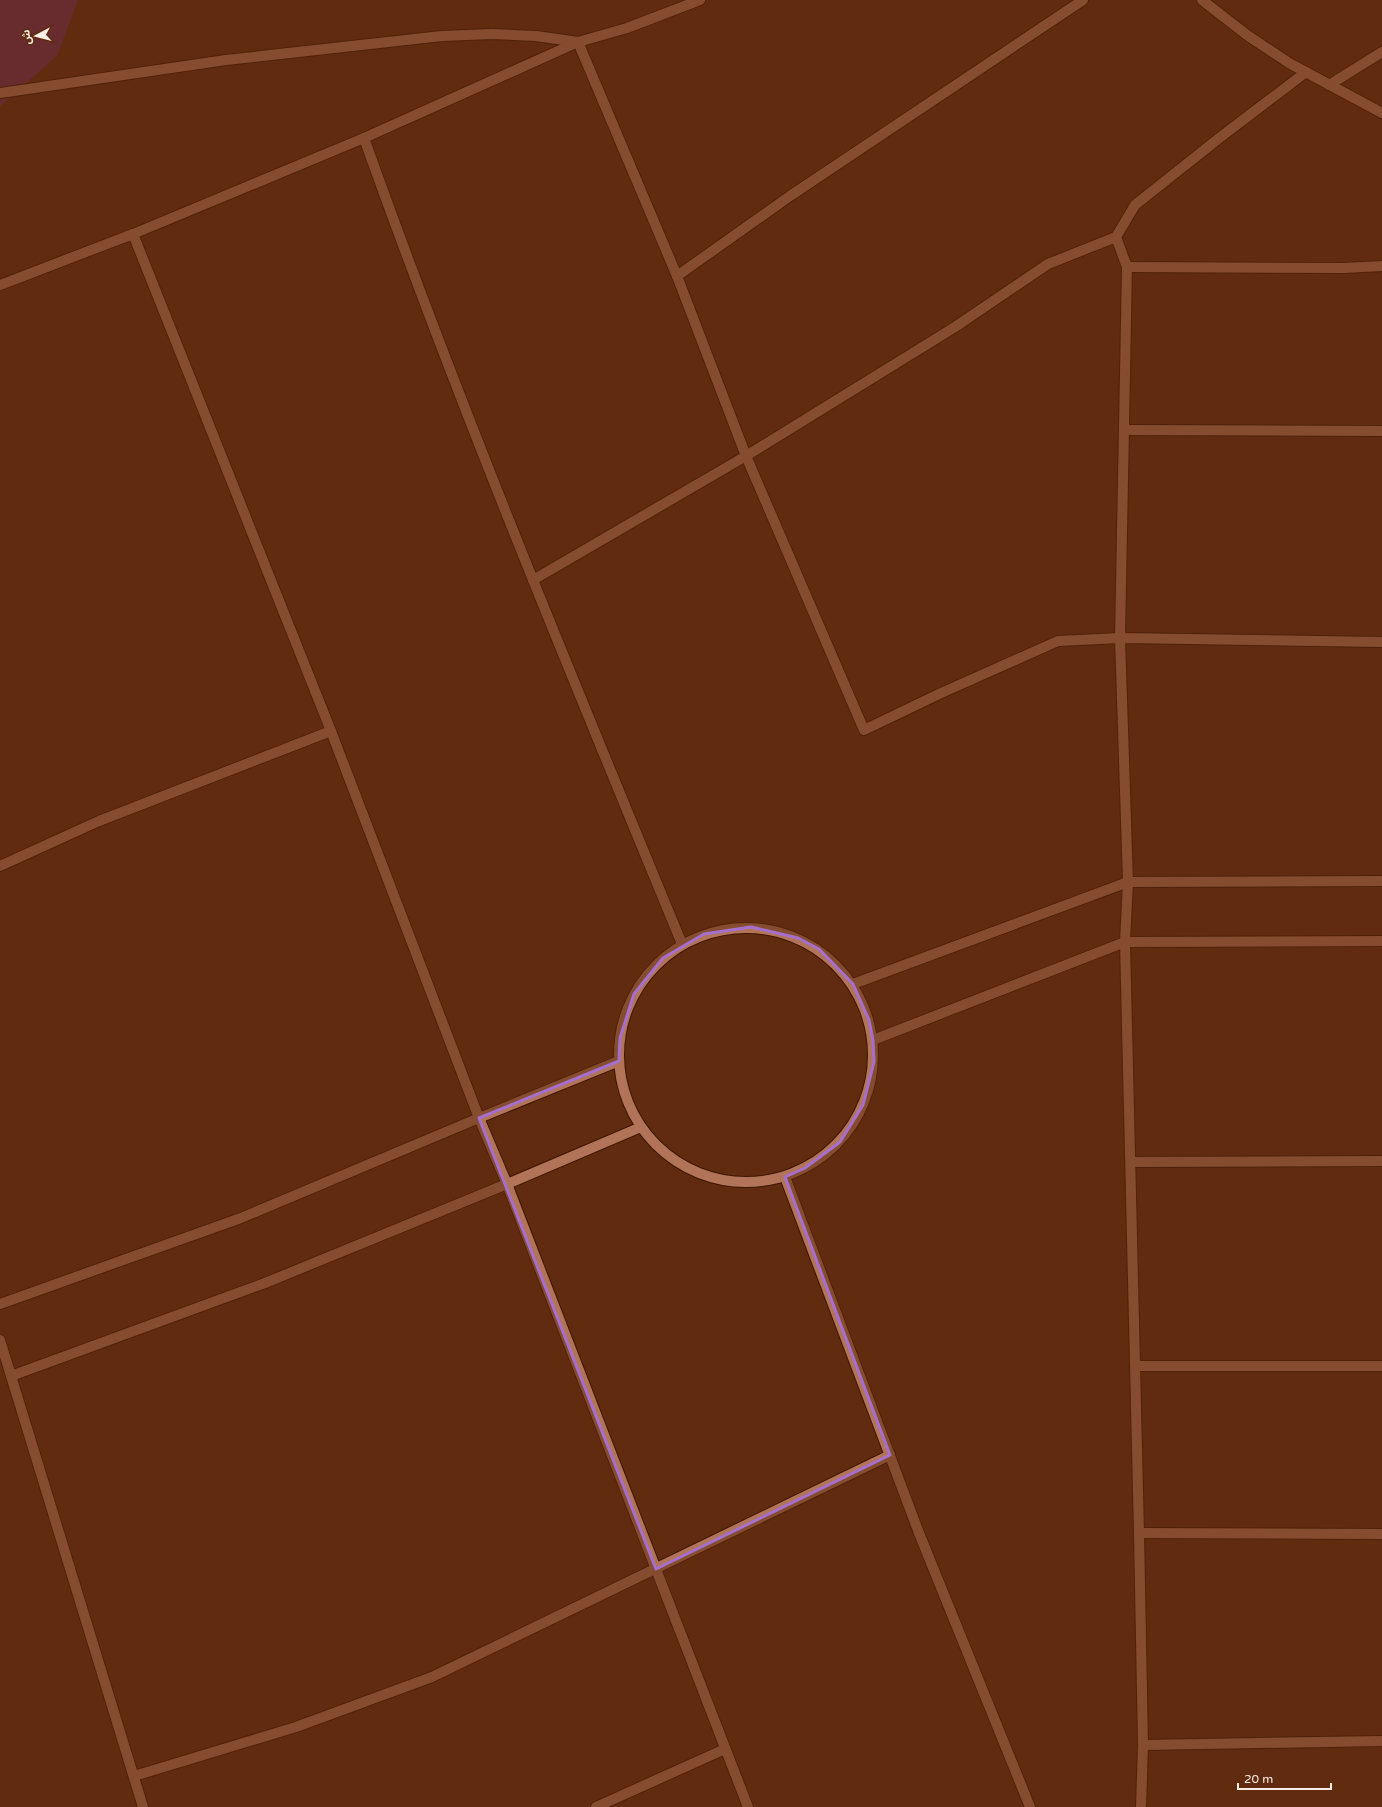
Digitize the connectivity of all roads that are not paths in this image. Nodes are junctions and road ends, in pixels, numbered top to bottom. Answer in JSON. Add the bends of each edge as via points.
{"nodes":[{"id":1,"x":700,"y":0,"type":"edge"},
{"id":2,"x":1083,"y":0,"type":"edge"},
{"id":3,"x":1202,"y":0,"type":"edge"},
{"id":4,"x":578,"y":42,"type":"junction"},
{"id":5,"x":1382,"y":52,"type":"edge"},
{"id":6,"x":1306,"y":72,"type":"junction"},
{"id":7,"x":1330,"y":85,"type":"junction"},
{"id":8,"x":0,"y":93,"type":"edge"},
{"id":9,"x":1382,"y":113,"type":"edge"},
{"id":10,"x":364,"y":138,"type":"junction"},
{"id":11,"x":133,"y":234,"type":"junction"},
{"id":12,"x":1116,"y":236,"type":"junction"},
{"id":13,"x":1382,"y":266,"type":"edge"},
{"id":14,"x":1127,"y":267,"type":"junction"},
{"id":15,"x":677,"y":276,"type":"junction"},
{"id":16,"x":0,"y":284,"type":"edge"},
{"id":17,"x":1125,"y":430,"type":"junction"},
{"id":18,"x":1382,"y":431,"type":"edge"},
{"id":19,"x":746,"y":456,"type":"junction"},
{"id":20,"x":533,"y":580,"type":"junction"},
{"id":21,"x":1120,"y":638,"type":"junction"},
{"id":22,"x":1382,"y":642,"type":"edge"},
{"id":23,"x":331,"y":731,"type":"junction"},
{"id":24,"x":0,"y":866,"type":"edge"},
{"id":25,"x":1382,"y":881,"type":"edge"},
{"id":26,"x":1128,"y":882,"type":"junction"},
{"id":27,"x":1382,"y":941,"type":"edge"},
{"id":28,"x":1126,"y":942,"type":"junction"},
{"id":29,"x":682,"y":944,"type":"junction"},
{"id":30,"x":852,"y":984,"type":"junction"},
{"id":31,"x":873,"y":1040,"type":"junction"},
{"id":32,"x":619,"y":1061,"type":"junction"},
{"id":33,"x":479,"y":1118,"type":"junction"},
{"id":34,"x":641,"y":1127,"type":"junction"},
{"id":35,"x":1382,"y":1161,"type":"edge"},
{"id":36,"x":1131,"y":1162,"type":"junction"},
{"id":37,"x":785,"y":1177,"type":"junction"},
{"id":38,"x":507,"y":1184,"type":"junction"},
{"id":39,"x":0,"y":1304,"type":"edge"},
{"id":40,"x":0,"y":1340,"type":"edge"},
{"id":41,"x":1136,"y":1366,"type":"junction"},
{"id":42,"x":1382,"y":1366,"type":"edge"},
{"id":43,"x":11,"y":1376,"type":"junction"},
{"id":44,"x":890,"y":1455,"type":"junction"},
{"id":45,"x":1139,"y":1532,"type":"junction"},
{"id":46,"x":1382,"y":1534,"type":"edge"},
{"id":47,"x":656,"y":1568,"type":"junction"},
{"id":48,"x":1382,"y":1741,"type":"edge"},
{"id":49,"x":1143,"y":1745,"type":"junction"},
{"id":50,"x":725,"y":1749,"type":"junction"},
{"id":51,"x":134,"y":1776,"type":"junction"},
{"id":52,"x":143,"y":1807,"type":"edge"},
{"id":53,"x":596,"y":1807,"type":"edge"},
{"id":54,"x":748,"y":1807,"type":"edge"},
{"id":55,"x":1030,"y":1807,"type":"edge"},
{"id":56,"x":1141,"y":1807,"type":"edge"}],
"edges":[{"from":1,"to":4,"type":"street","via":[[627,28]]},
{"from":2,"to":15,"type":"street","via":[[790,196]]},
{"from":3,"to":6,"type":"street","via":[[1247,35]]},
{"from":4,"to":8,"type":"street","via":[[536,36],[492,34],[442,36],[226,60]]},
{"from":4,"to":10,"type":"street"},
{"from":4,"to":15,"type":"street"},
{"from":5,"to":7,"type":"street"},
{"from":6,"to":7,"type":"street"},
{"from":6,"to":12,"type":"street","via":[[1135,205]]},
{"from":7,"to":9,"type":"street"},
{"from":10,"to":11,"type":"street"},
{"from":10,"to":20,"type":"street","via":[[406,254]]},
{"from":11,"to":16,"type":"street"},
{"from":11,"to":23,"type":"street"},
{"from":12,"to":14,"type":"street"},
{"from":12,"to":19,"type":"street","via":[[1048,264],[955,327]]},
{"from":13,"to":14,"type":"street"},
{"from":14,"to":17,"type":"street"},
{"from":15,"to":19,"type":"street"},
{"from":17,"to":18,"type":"street"},
{"from":17,"to":21,"type":"street"},
{"from":19,"to":20,"type":"street"},
{"from":19,"to":21,"type":"street","via":[[864,730],[1058,641]]},
{"from":20,"to":29,"type":"street"},
{"from":21,"to":22,"type":"street"},
{"from":21,"to":26,"type":"street"},
{"from":23,"to":24,"type":"street","via":[[99,821]]},
{"from":23,"to":33,"type":"street"},
{"from":25,"to":26,"type":"street"},
{"from":26,"to":28,"type":"street"},
{"from":26,"to":30,"type":"street"},
{"from":27,"to":28,"type":"street"},
{"from":28,"to":31,"type":"street"},
{"from":28,"to":36,"type":"street"},
{"from":29,"to":30,"type":"street","via":[[704,934],[727,928],[775,930],[798,938],[819,950],[837,965]]},
{"from":29,"to":32,"type":"street","via":[[663,958],[634,994],[620,1038]]},
{"from":30,"to":31,"type":"street","via":[[869,1020]]},
{"from":31,"to":37,"type":"street","via":[[874,1062],[870,1084],[853,1125],[840,1142],[823,1156]]},
{"from":32,"to":33,"type":"street"},
{"from":32,"to":34,"type":"street","via":[[622,1084]]},
{"from":33,"to":38,"type":"street"},
{"from":33,"to":39,"type":"street","via":[[241,1218]]},
{"from":34,"to":37,"type":"street","via":[[674,1160],[716,1179],[762,1182]]},
{"from":34,"to":38,"type":"street"},
{"from":35,"to":36,"type":"street"},
{"from":36,"to":41,"type":"street"},
{"from":37,"to":44,"type":"street"},
{"from":38,"to":43,"type":"street","via":[[265,1283]]},
{"from":38,"to":47,"type":"street"},
{"from":40,"to":43,"type":"street"},
{"from":41,"to":42,"type":"street"},
{"from":41,"to":45,"type":"street"},
{"from":43,"to":51,"type":"street"},
{"from":44,"to":47,"type":"street"},
{"from":44,"to":55,"type":"street"},
{"from":45,"to":46,"type":"street"},
{"from":45,"to":49,"type":"street"},
{"from":47,"to":50,"type":"street"},
{"from":47,"to":51,"type":"street","via":[[432,1677],[296,1728]]},
{"from":48,"to":49,"type":"street"},
{"from":49,"to":56,"type":"street"},
{"from":50,"to":53,"type":"street"},
{"from":50,"to":54,"type":"street"},
{"from":51,"to":52,"type":"street"}]}
